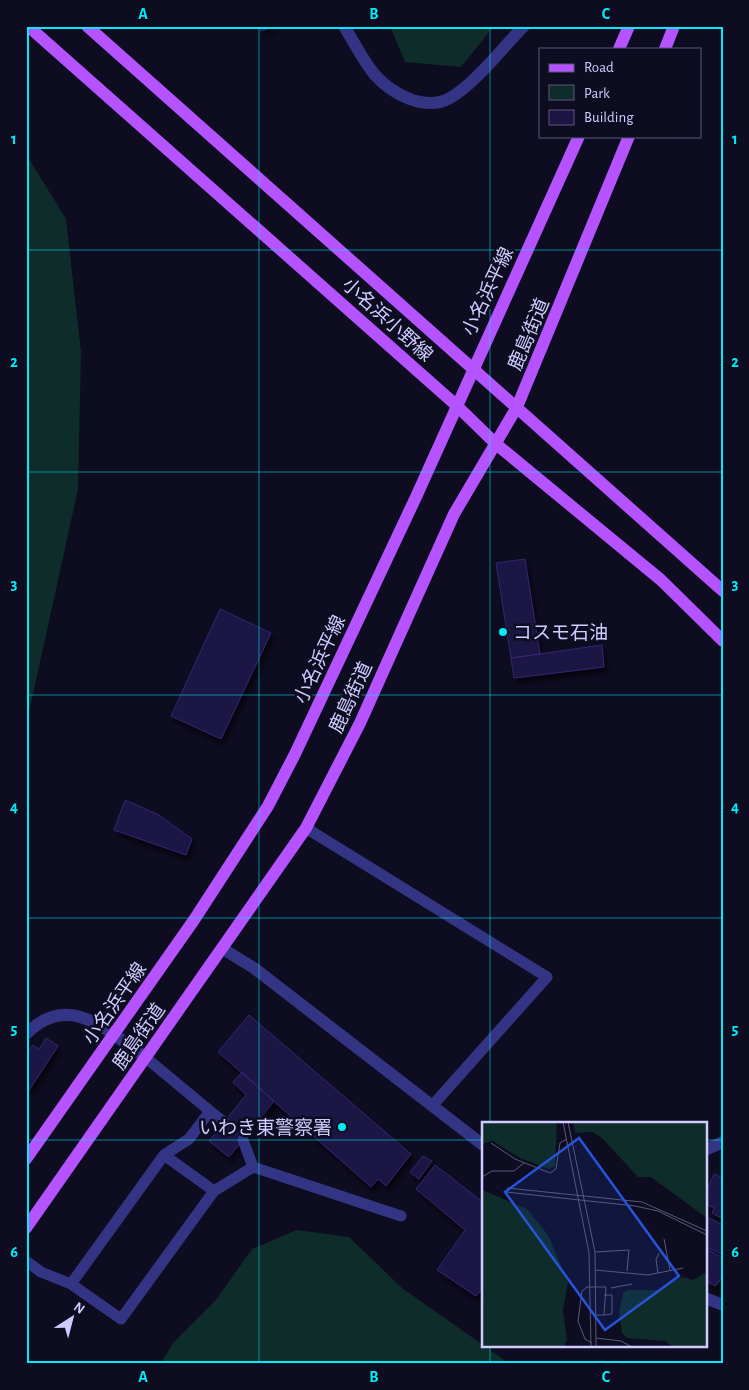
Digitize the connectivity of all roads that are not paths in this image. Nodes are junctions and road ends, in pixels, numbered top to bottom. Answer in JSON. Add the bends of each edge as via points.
{"nodes":[{"id":1,"x":28,"y":26,"type":"edge"},
{"id":2,"x":86,"y":26,"type":"edge"},
{"id":3,"x":344,"y":26,"type":"edge"},
{"id":4,"x":524,"y":26,"type":"edge"},
{"id":5,"x":629,"y":26,"type":"edge"},
{"id":6,"x":674,"y":26,"type":"edge"},
{"id":7,"x":619,"y":48,"type":"edge"},
{"id":8,"x":665,"y":48,"type":"edge"},
{"id":9,"x":578,"y":138,"type":"edge"},
{"id":10,"x":628,"y":138,"type":"edge"},
{"id":11,"x":472,"y":368,"type":"junction"},
{"id":12,"x":456,"y":405,"type":"junction"},
{"id":13,"x":517,"y":407,"type":"junction"},
{"id":14,"x":496,"y":444,"type":"junction"},
{"id":15,"x":723,"y":591,"type":"edge"},
{"id":16,"x":723,"y":641,"type":"edge"},
{"id":17,"x":306,"y":828,"type":"junction"},
{"id":18,"x":224,"y":949,"type":"junction"},
{"id":19,"x":26,"y":1034,"type":"edge"},
{"id":20,"x":114,"y":1036,"type":"junction"},
{"id":21,"x":145,"y":1057,"type":"junction"},
{"id":22,"x":432,"y":1106,"type":"junction"},
{"id":23,"x":210,"y":1111,"type":"junction"},
{"id":24,"x":224,"y":1122,"type":"dead end"},
{"id":25,"x":243,"y":1140,"type":"dead end"},
{"id":26,"x":723,"y":1142,"type":"edge"},
{"id":27,"x":482,"y":1145,"type":"edge"},
{"id":28,"x":706,"y":1150,"type":"edge"},
{"id":29,"x":164,"y":1155,"type":"junction"},
{"id":30,"x":26,"y":1159,"type":"edge"},
{"id":31,"x":253,"y":1166,"type":"junction"},
{"id":32,"x":214,"y":1191,"type":"junction"},
{"id":33,"x":400,"y":1216,"type":"dead end"},
{"id":34,"x":26,"y":1228,"type":"edge"},
{"id":35,"x":26,"y":1261,"type":"edge"},
{"id":36,"x":71,"y":1284,"type":"junction"},
{"id":37,"x":706,"y":1298,"type":"edge"},
{"id":38,"x":722,"y":1303,"type":"edge"}],
"edges":[{"from":1,"to":12,"type":"main road","name":"小名浜小野線"},
{"from":2,"to":11,"type":"main road","name":"小名浜小野線"},
{"from":3,"to":4,"type":"street","via":[[375,75],[415,101],[435,103],[466,86]]},
{"from":5,"to":7,"type":"main road"},
{"from":6,"to":8,"type":"main road"},
{"from":9,"to":11,"type":"main road","name":"小名浜平線"},
{"from":10,"to":13,"type":"main road","name":"鹿島街道"},
{"from":11,"to":12,"type":"main road","name":"小名浜平線"},
{"from":11,"to":13,"type":"main road","name":"小名浜小野線"},
{"from":12,"to":14,"type":"main road","name":"小名浜小野線"},
{"from":12,"to":20,"type":"main road","name":"小名浜平線","via":[[403,524],[268,806]]},
{"from":13,"to":14,"type":"main road","name":"鹿島街道"},
{"from":13,"to":15,"type":"main road","name":"小名浜小野線"},
{"from":14,"to":16,"type":"main road","name":"小名浜小野線","via":[[661,580]]},
{"from":14,"to":17,"type":"main road","name":"鹿島街道","via":[[454,514],[360,723]]},
{"from":17,"to":18,"type":"main road","name":"鹿島街道"},
{"from":17,"to":22,"type":"lane","via":[[546,977]]},
{"from":18,"to":21,"type":"main road","name":"鹿島街道"},
{"from":18,"to":22,"type":"street","via":[[254,968]]},
{"from":19,"to":20,"type":"street","via":[[39,1021],[62,1013],[89,1018]]},
{"from":20,"to":21,"type":"street"},
{"from":20,"to":30,"type":"main road","name":"小名浜平線"},
{"from":21,"to":23,"type":"lane"},
{"from":21,"to":34,"type":"main road","name":"鹿島街道"},
{"from":22,"to":27,"type":"street"},
{"from":23,"to":24,"type":"lane"},
{"from":23,"to":29,"type":"lane","via":[[189,1139]]},
{"from":25,"to":31,"type":"lane"},
{"from":26,"to":28,"type":"street"},
{"from":29,"to":32,"type":"lane"},
{"from":29,"to":36,"type":"lane"},
{"from":31,"to":32,"type":"lane"},
{"from":31,"to":33,"type":"lane"},
{"from":32,"to":36,"type":"lane","via":[[122,1319]]},
{"from":35,"to":36,"type":"lane","via":[[40,1272]]},
{"from":37,"to":38,"type":"street"}]}
